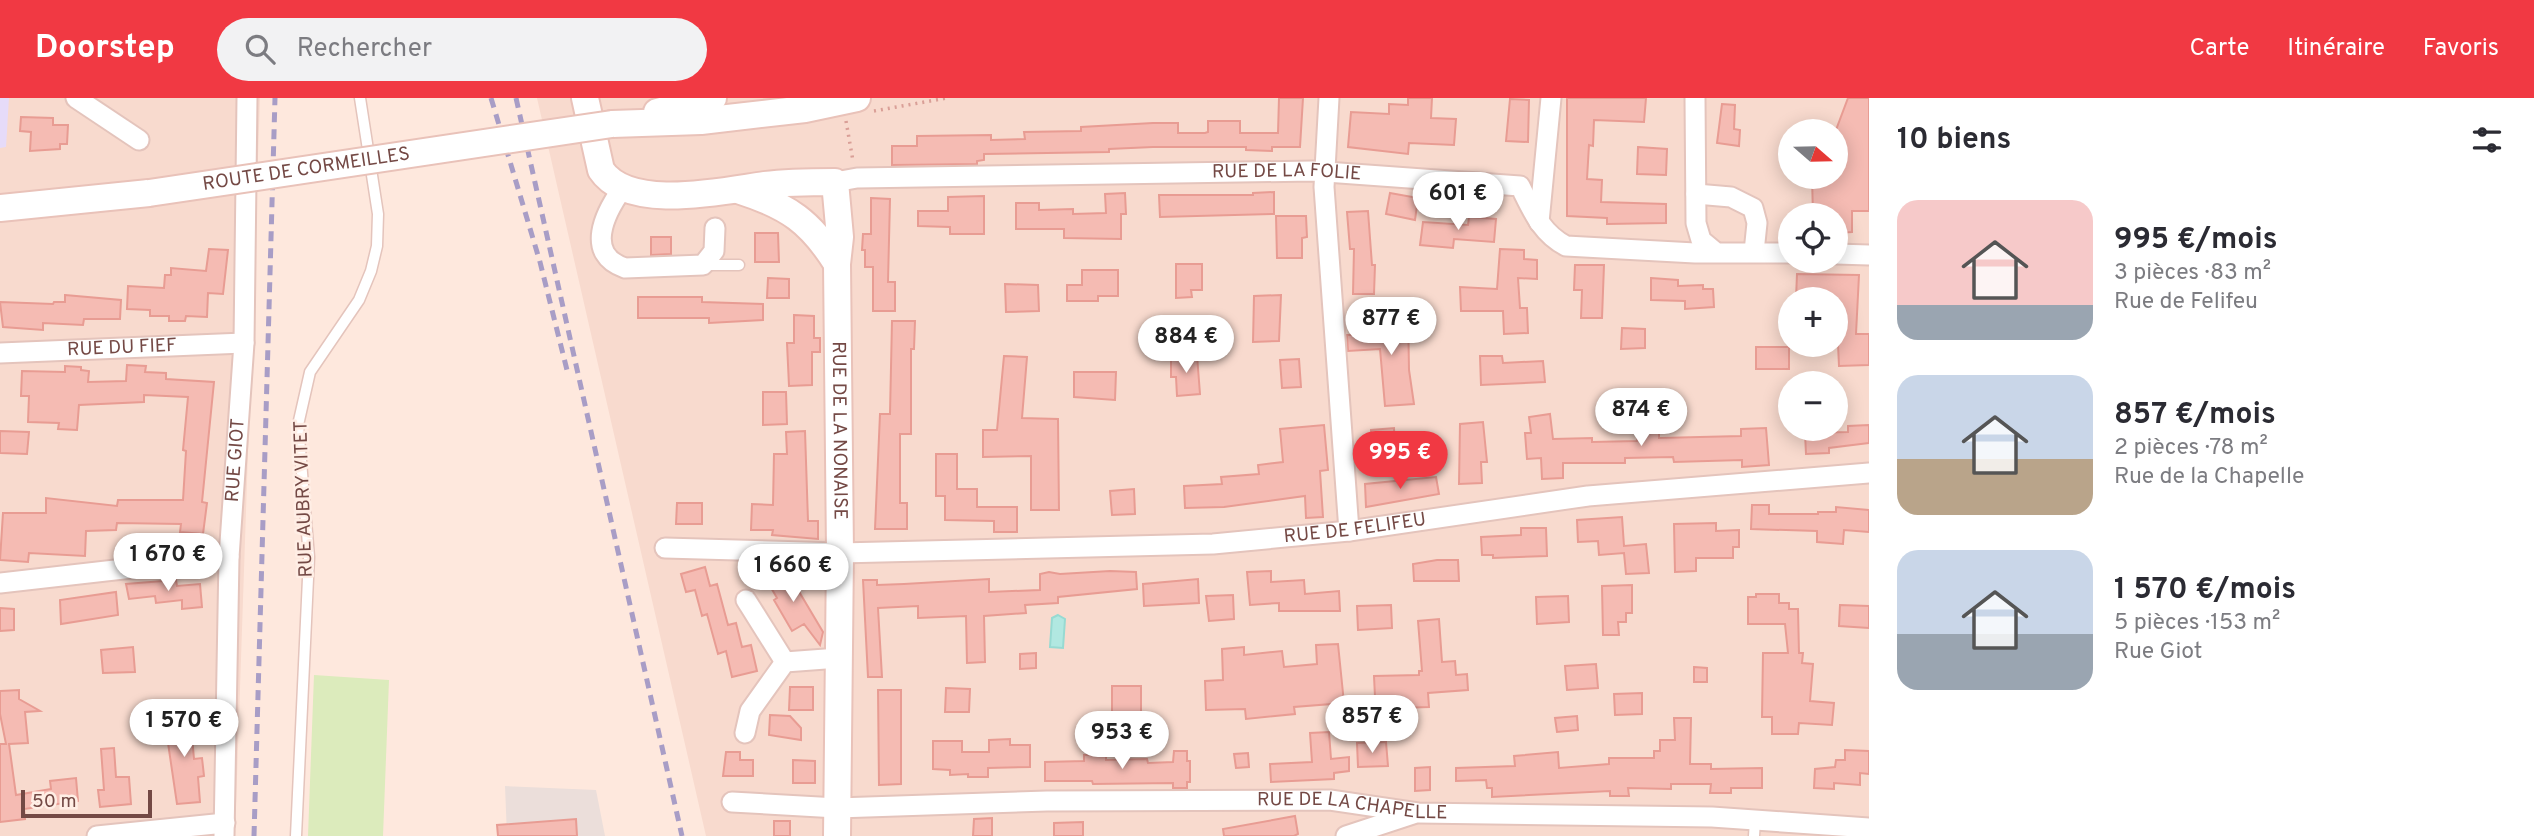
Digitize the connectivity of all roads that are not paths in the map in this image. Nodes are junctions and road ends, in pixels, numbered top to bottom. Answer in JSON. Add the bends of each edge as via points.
{"nodes":[{"id":1,"x":76,"y":98,"type":"edge"},
{"id":2,"x":247,"y":98,"type":"edge"},
{"id":3,"x":360,"y":98,"type":"edge"},
{"id":4,"x":585,"y":98,"type":"edge"},
{"id":5,"x":713,"y":98,"type":"edge"},
{"id":6,"x":1329,"y":98,"type":"edge"},
{"id":7,"x":1551,"y":98,"type":"edge"},
{"id":8,"x":1695,"y":98,"type":"edge"},
{"id":9,"x":850,"y":101,"type":"edge"},
{"id":10,"x":804,"y":103,"type":"edge"},
{"id":11,"x":612,"y":124,"type":"junction"},
{"id":12,"x":139,"y":140,"type":"dead end"},
{"id":13,"x":1325,"y":172,"type":"junction"},
{"id":14,"x":846,"y":180,"type":"junction"},
{"id":15,"x":622,"y":189,"type":"junction"},
{"id":16,"x":741,"y":191,"type":"junction"},
{"id":17,"x":1696,"y":194,"type":"junction"},
{"id":18,"x":0,"y":208,"type":"edge"},
{"id":19,"x":1539,"y":224,"type":"junction"},
{"id":20,"x":715,"y":228,"type":"dead end"},
{"id":21,"x":1713,"y":250,"type":"junction"},
{"id":22,"x":1754,"y":251,"type":"junction"},
{"id":23,"x":1778,"y":252,"type":"edge"},
{"id":24,"x":1848,"y":254,"type":"edge"},
{"id":25,"x":1869,"y":255,"type":"edge"},
{"id":26,"x":837,"y":264,"type":"junction"},
{"id":27,"x":703,"y":265,"type":"junction"},
{"id":28,"x":739,"y":265,"type":"dead end"},
{"id":29,"x":244,"y":343,"type":"junction"},
{"id":30,"x":0,"y":353,"type":"edge"},
{"id":31,"x":1869,"y":473,"type":"edge"},
{"id":32,"x":1349,"y":531,"type":"junction"},
{"id":33,"x":665,"y":548,"type":"dead end"},
{"id":34,"x":840,"y":553,"type":"junction"},
{"id":35,"x":229,"y":558,"type":"junction"},
{"id":36,"x":0,"y":583,"type":"edge"},
{"id":37,"x":746,"y":600,"type":"dead end"},
{"id":38,"x":839,"y":658,"type":"junction"},
{"id":39,"x":785,"y":662,"type":"junction"},
{"id":40,"x":745,"y":733,"type":"dead end"},
{"id":41,"x":732,"y":802,"type":"dead end"},
{"id":42,"x":837,"y":808,"type":"junction"},
{"id":43,"x":1418,"y":813,"type":"junction"},
{"id":44,"x":1754,"y":828,"type":"edge"},
{"id":45,"x":1869,"y":828,"type":"edge"},
{"id":46,"x":225,"y":830,"type":"edge"},
{"id":47,"x":97,"y":836,"type":"edge"},
{"id":48,"x":296,"y":836,"type":"edge"},
{"id":49,"x":837,"y":836,"type":"edge"},
{"id":50,"x":1346,"y":836,"type":"edge"}],
"edges":[{"from":1,"to":12,"type":"street"},
{"from":2,"to":29,"type":"street","name":"RUE GIOT"},
{"from":3,"to":48,"type":"lane","name":"RUE AUBRY VITET","via":[[378,214],[377,246],[359,300],[310,372],[298,425],[309,557]]},
{"from":4,"to":15,"type":"main road","via":[[601,170]]},
{"from":5,"to":11,"type":"main road","name":"ROUTE DE CORMEILLES"},
{"from":6,"to":13,"type":"street"},
{"from":7,"to":19,"type":"street"},
{"from":8,"to":17,"type":"street"},
{"from":9,"to":10,"type":"main road","name":"ROUTE DE CORMEILLES"},
{"from":10,"to":11,"type":"main road","name":"ROUTE DE CORMEILLES","via":[[702,121]]},
{"from":11,"to":18,"type":"main road","name":"ROUTE DE CORMEILLES","bridge":true,"via":[[149,193]]},
{"from":13,"to":14,"type":"street","name":"RUE DE LA FOLIE"},
{"from":13,"to":19,"type":"street","name":"RUE DE LA FOLIE","via":[[1520,186]]},
{"from":13,"to":32,"type":"street"},
{"from":14,"to":16,"type":"main road","via":[[763,185]]},
{"from":14,"to":26,"type":"main road","name":"RUE DE LA NONAISE"},
{"from":15,"to":16,"type":"main road","via":[[638,194]]},
{"from":15,"to":27,"type":"street","via":[[600,229],[607,257],[625,268]]},
{"from":16,"to":26,"type":"main road","via":[[807,223]]},
{"from":17,"to":21,"type":"street","via":[[1701,240]]},
{"from":17,"to":22,"type":"street","via":[[1731,197],[1753,208],[1758,223]]},
{"from":19,"to":21,"type":"street","name":"RUE DE LA FOLIE","via":[[1566,246]]},
{"from":20,"to":27,"type":"street","via":[[714,251]]},
{"from":21,"to":22,"type":"street","name":"RUE DE LA FOLIE"},
{"from":22,"to":23,"type":"street","name":"RUE DE LA FOLIE"},
{"from":24,"to":25,"type":"street"},
{"from":26,"to":34,"type":"main road","name":"RUE DE LA NONAISE"},
{"from":27,"to":28,"type":"lane"},
{"from":29,"to":30,"type":"street","name":"RUE DU FIEF"},
{"from":29,"to":35,"type":"street","name":"RUE GIOT"},
{"from":31,"to":32,"type":"street","name":"RUE DE FELIFEU","via":[[1588,496]]},
{"from":32,"to":34,"type":"street","name":"RUE DE FELIFEU","via":[[1213,544]]},
{"from":33,"to":34,"type":"street","name":"RUE DE FELIFEU"},
{"from":34,"to":38,"type":"main road","name":"RUE DE LA NONAISE"},
{"from":35,"to":36,"type":"street"},
{"from":35,"to":46,"type":"street","name":"RUE GIOT"},
{"from":37,"to":39,"type":"street"},
{"from":38,"to":39,"type":"street"},
{"from":38,"to":42,"type":"main road","name":"RUE DE LA NONAISE"},
{"from":39,"to":40,"type":"street","via":[[750,711]]},
{"from":41,"to":42,"type":"street"},
{"from":42,"to":43,"type":"street","name":"RUE DE LA CHAPELLE","via":[[1047,801],[1330,800]]},
{"from":42,"to":49,"type":"main road","name":"RUE DE LA NONAISE"},
{"from":43,"to":44,"type":"street","name":"RUE DE LA CHAPELLE"},
{"from":43,"to":50,"type":"street"},
{"from":44,"to":45,"type":"street","name":"RUE DE LA CHAPELLE"},
{"from":46,"to":47,"type":"street"}]}
